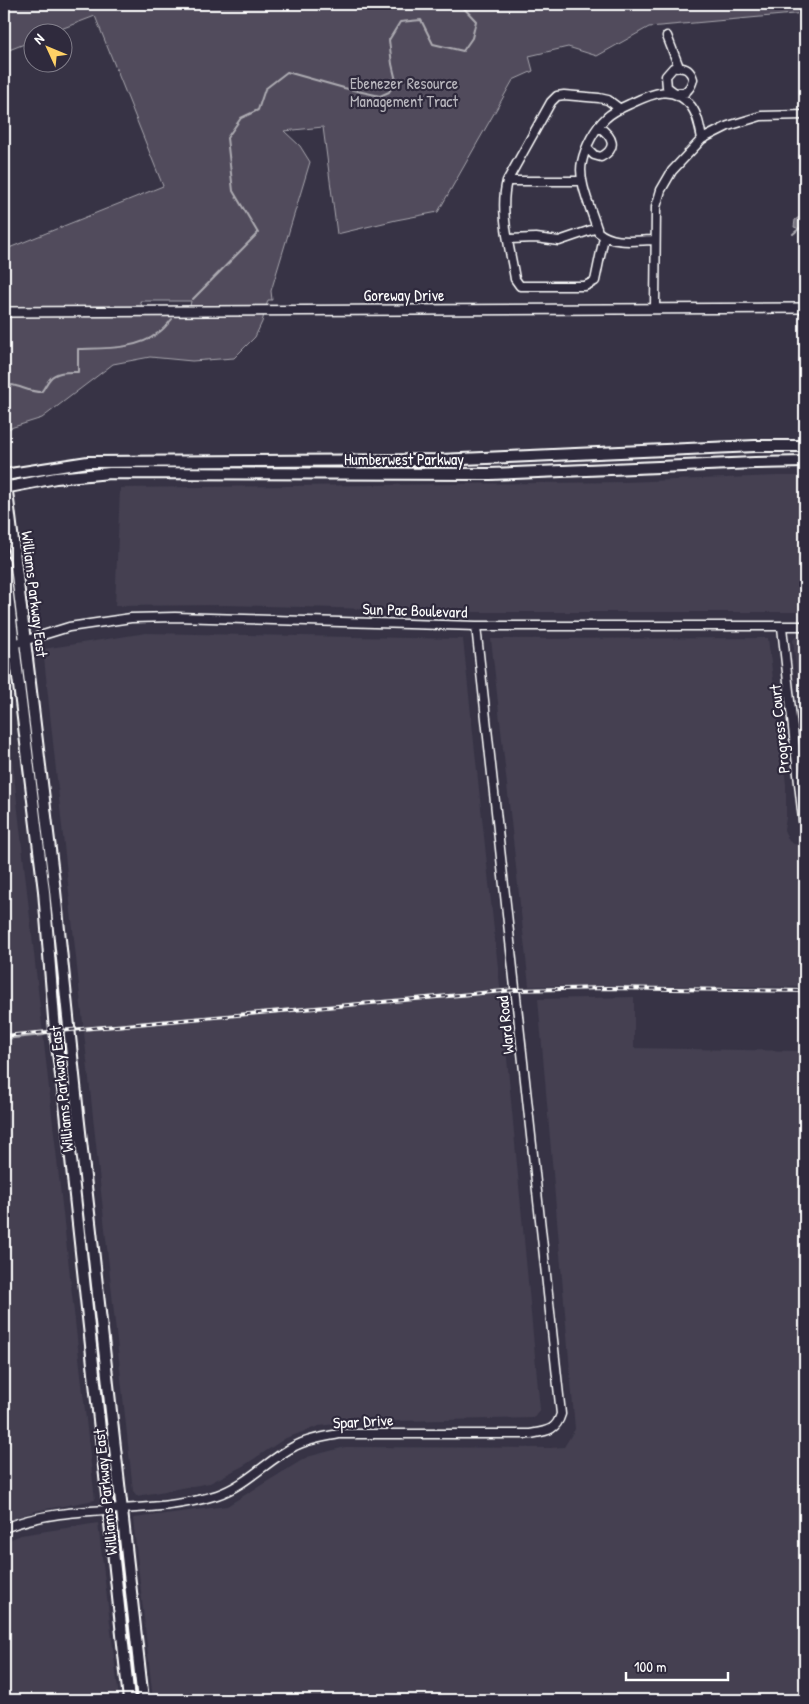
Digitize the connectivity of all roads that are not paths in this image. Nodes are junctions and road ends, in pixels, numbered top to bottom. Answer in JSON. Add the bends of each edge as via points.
{"nodes":[{"id":1,"x":668,"y":36,"type":"dead end"},
{"id":2,"x":679,"y":67,"type":"junction"},
{"id":3,"x":669,"y":90,"type":"junction"},
{"id":4,"x":682,"y":94,"type":"junction"},
{"id":5,"x":620,"y":109,"type":"junction"},
{"id":6,"x":805,"y":116,"type":"edge"},
{"id":7,"x":599,"y":127,"type":"junction"},
{"id":8,"x":702,"y":139,"type":"junction"},
{"id":9,"x":587,"y":148,"type":"junction"},
{"id":10,"x":507,"y":181,"type":"junction"},
{"id":11,"x":582,"y":181,"type":"junction"},
{"id":12,"x":597,"y":228,"type":"junction"},
{"id":13,"x":604,"y":237,"type":"junction"},
{"id":14,"x":509,"y":239,"type":"junction"},
{"id":15,"x":655,"y":240,"type":"junction"},
{"id":16,"x":655,"y":308,"type":"junction"},
{"id":17,"x":805,"y":308,"type":"edge"},
{"id":18,"x":4,"y":312,"type":"edge"},
{"id":19,"x":805,"y":446,"type":"edge"},
{"id":20,"x":805,"y":462,"type":"edge"},
{"id":21,"x":5,"y":475,"type":"edge"},
{"id":22,"x":6,"y":488,"type":"edge"},
{"id":23,"x":4,"y":562,"type":"edge"},
{"id":24,"x":476,"y":626,"type":"junction"},
{"id":25,"x":782,"y":626,"type":"junction"},
{"id":26,"x":805,"y":626,"type":"edge"},
{"id":27,"x":26,"y":640,"type":"junction"},
{"id":28,"x":8,"y":645,"type":"edge"},
{"id":29,"x":804,"y":829,"type":"edge"},
{"id":30,"x":558,"y":1422,"type":"joint"},
{"id":31,"x":122,"y":1509,"type":"junction"},
{"id":32,"x":109,"y":1511,"type":"junction"},
{"id":33,"x":4,"y":1528,"type":"edge"},
{"id":34,"x":127,"y":1684,"type":"junction"},
{"id":35,"x":143,"y":1697,"type":"edge"},
{"id":36,"x":123,"y":1700,"type":"edge"},
{"id":37,"x":129,"y":1700,"type":"edge"}],
"edges":[{"from":1,"to":2,"type":"street"},
{"from":2,"to":3,"type":"street","via":[[666,76]]},
{"from":2,"to":4,"type":"street","via":[[692,74],[692,84]]},
{"from":3,"to":4,"type":"street"},
{"from":3,"to":5,"type":"street","via":[[651,94]]},
{"from":4,"to":8,"type":"street","via":[[692,107]]},
{"from":5,"to":7,"type":"street"},
{"from":5,"to":10,"type":"street","via":[[604,98],[557,96]]},
{"from":6,"to":8,"type":"street","via":[[761,116],[728,126]]},
{"from":7,"to":9,"type":"street"},
{"from":7,"to":9,"type":"street","via":[[611,140],[612,147],[601,157]]},
{"from":8,"to":15,"type":"street","via":[[672,171],[661,190],[656,207]]},
{"from":9,"to":11,"type":"street","via":[[582,162]]},
{"from":10,"to":11,"type":"street"},
{"from":10,"to":14,"type":"street","via":[[504,194]]},
{"from":11,"to":12,"type":"street"},
{"from":12,"to":13,"type":"street"},
{"from":12,"to":14,"type":"street","via":[[559,241]]},
{"from":13,"to":14,"type":"street","via":[[595,281],[586,286],[520,286],[515,279]]},
{"from":13,"to":15,"type":"street"},
{"from":15,"to":16,"type":"street"},
{"from":16,"to":17,"type":"street","name":"Goreway Drive"},
{"from":16,"to":18,"type":"street","name":"Goreway Drive"},
{"from":19,"to":21,"type":"main road","name":"Humberwest Parkway","via":[[440,460],[88,462]]},
{"from":20,"to":22,"type":"main road","name":"Humberwest Parkway","via":[[490,474],[110,473],[56,478]]},
{"from":21,"to":22,"type":"main road","name":"Williams Parkway East"},
{"from":22,"to":27,"type":"main road","name":"Williams Parkway East"},
{"from":23,"to":28,"type":"main road","name":"Williams Parkway East"},
{"from":24,"to":25,"type":"street","name":"Sun Pac Boulevard"},
{"from":24,"to":27,"type":"street","name":"Sun Pac Boulevard","via":[[131,618],[69,627]]},
{"from":24,"to":30,"type":"street","name":"Ward Road","via":[[547,1276],[561,1414]]},
{"from":25,"to":26,"type":"street","name":"Sun Pac Boulevard"},
{"from":25,"to":29,"type":"street","name":"Progress Court"},
{"from":27,"to":28,"type":"street","name":"Sun Pac Boulevard"},
{"from":27,"to":31,"type":"main road","name":"Williams Parkway East"},
{"from":28,"to":32,"type":"main road","name":"Williams Parkway East","via":[[44,891],[55,1031]]},
{"from":30,"to":31,"type":"street","name":"Spar Drive","via":[[546,1432],[530,1434],[339,1434],[296,1446],[242,1483],[218,1494],[171,1504]]},
{"from":31,"to":32,"type":"street","name":"Spar Drive"},
{"from":31,"to":35,"type":"main road","name":"Williams Parkway East"},
{"from":32,"to":33,"type":"street","name":"Spar Drive","via":[[59,1514]]},
{"from":32,"to":34,"type":"main road","name":"Williams Parkway East"},
{"from":34,"to":36,"type":"main road"},
{"from":34,"to":37,"type":"main road","name":"Williams Parkway East"}]}
